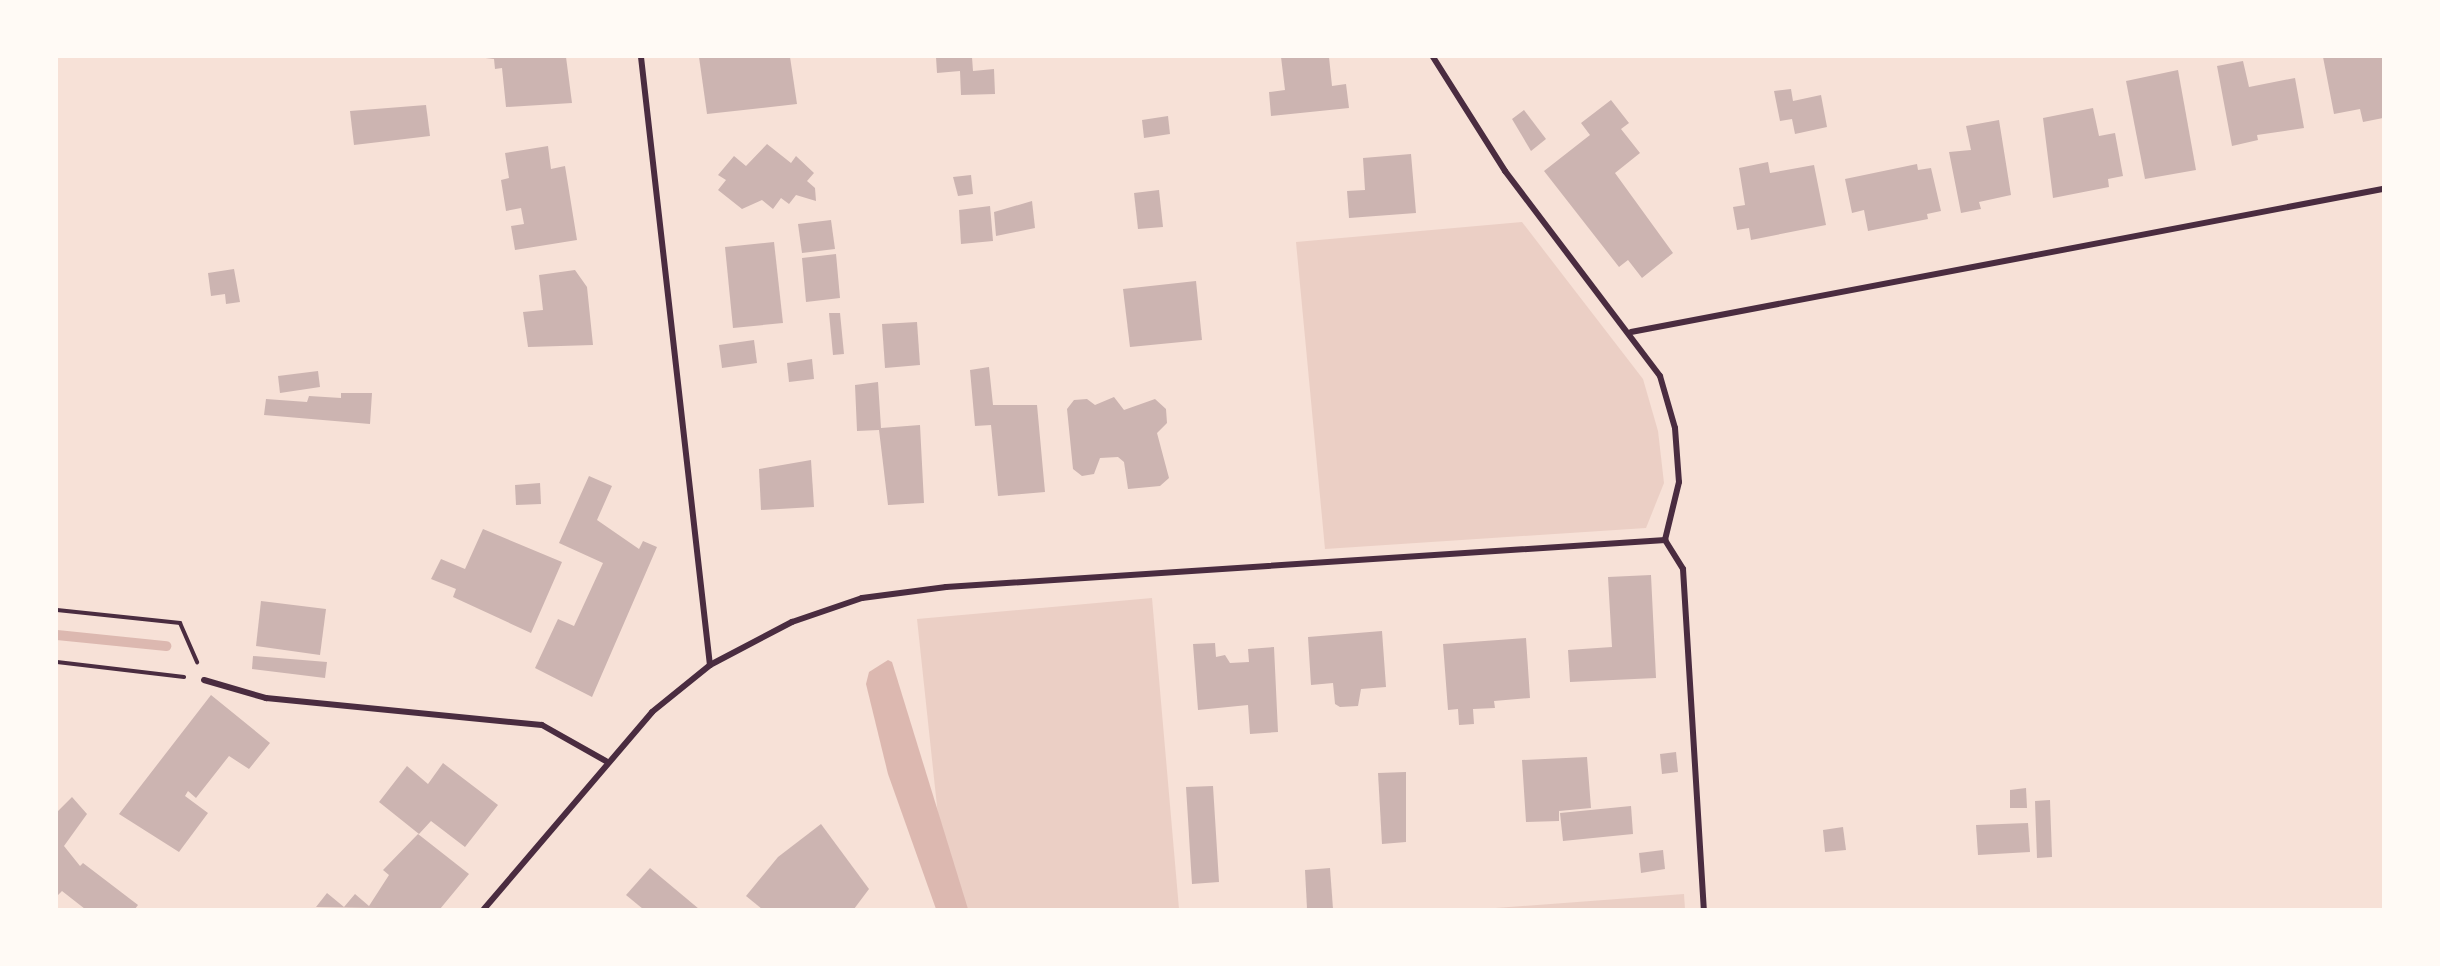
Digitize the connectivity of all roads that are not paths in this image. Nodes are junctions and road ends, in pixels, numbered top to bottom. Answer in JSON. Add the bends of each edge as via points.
{"nodes":[{"id":1,"x":641,"y":57,"type":"edge"},
{"id":2,"x":1433,"y":57,"type":"edge"},
{"id":3,"x":2383,"y":189,"type":"edge"},
{"id":4,"x":1632,"y":332,"type":"junction"},
{"id":5,"x":1665,"y":540,"type":"junction"},
{"id":6,"x":710,"y":665,"type":"junction"},
{"id":7,"x":204,"y":680,"type":"road end"},
{"id":8,"x":606,"y":761,"type":"junction"},
{"id":9,"x":484,"y":909,"type":"edge"},
{"id":10,"x":1704,"y":909,"type":"edge"}],
"edges":[{"from":1,"to":6,"type":"street"},
{"from":2,"to":4,"type":"street","via":[[1505,171]]},
{"from":3,"to":4,"type":"street"},
{"from":4,"to":5,"type":"street","via":[[1660,376],[1675,428],[1679,482]]},
{"from":5,"to":6,"type":"street","via":[[935,588],[862,598],[802,618]]},
{"from":5,"to":10,"type":"street","via":[[1683,568]]},
{"from":6,"to":8,"type":"street","via":[[652,711]]},
{"from":7,"to":8,"type":"street","via":[[266,698],[542,725]]},
{"from":8,"to":9,"type":"street"}]}
